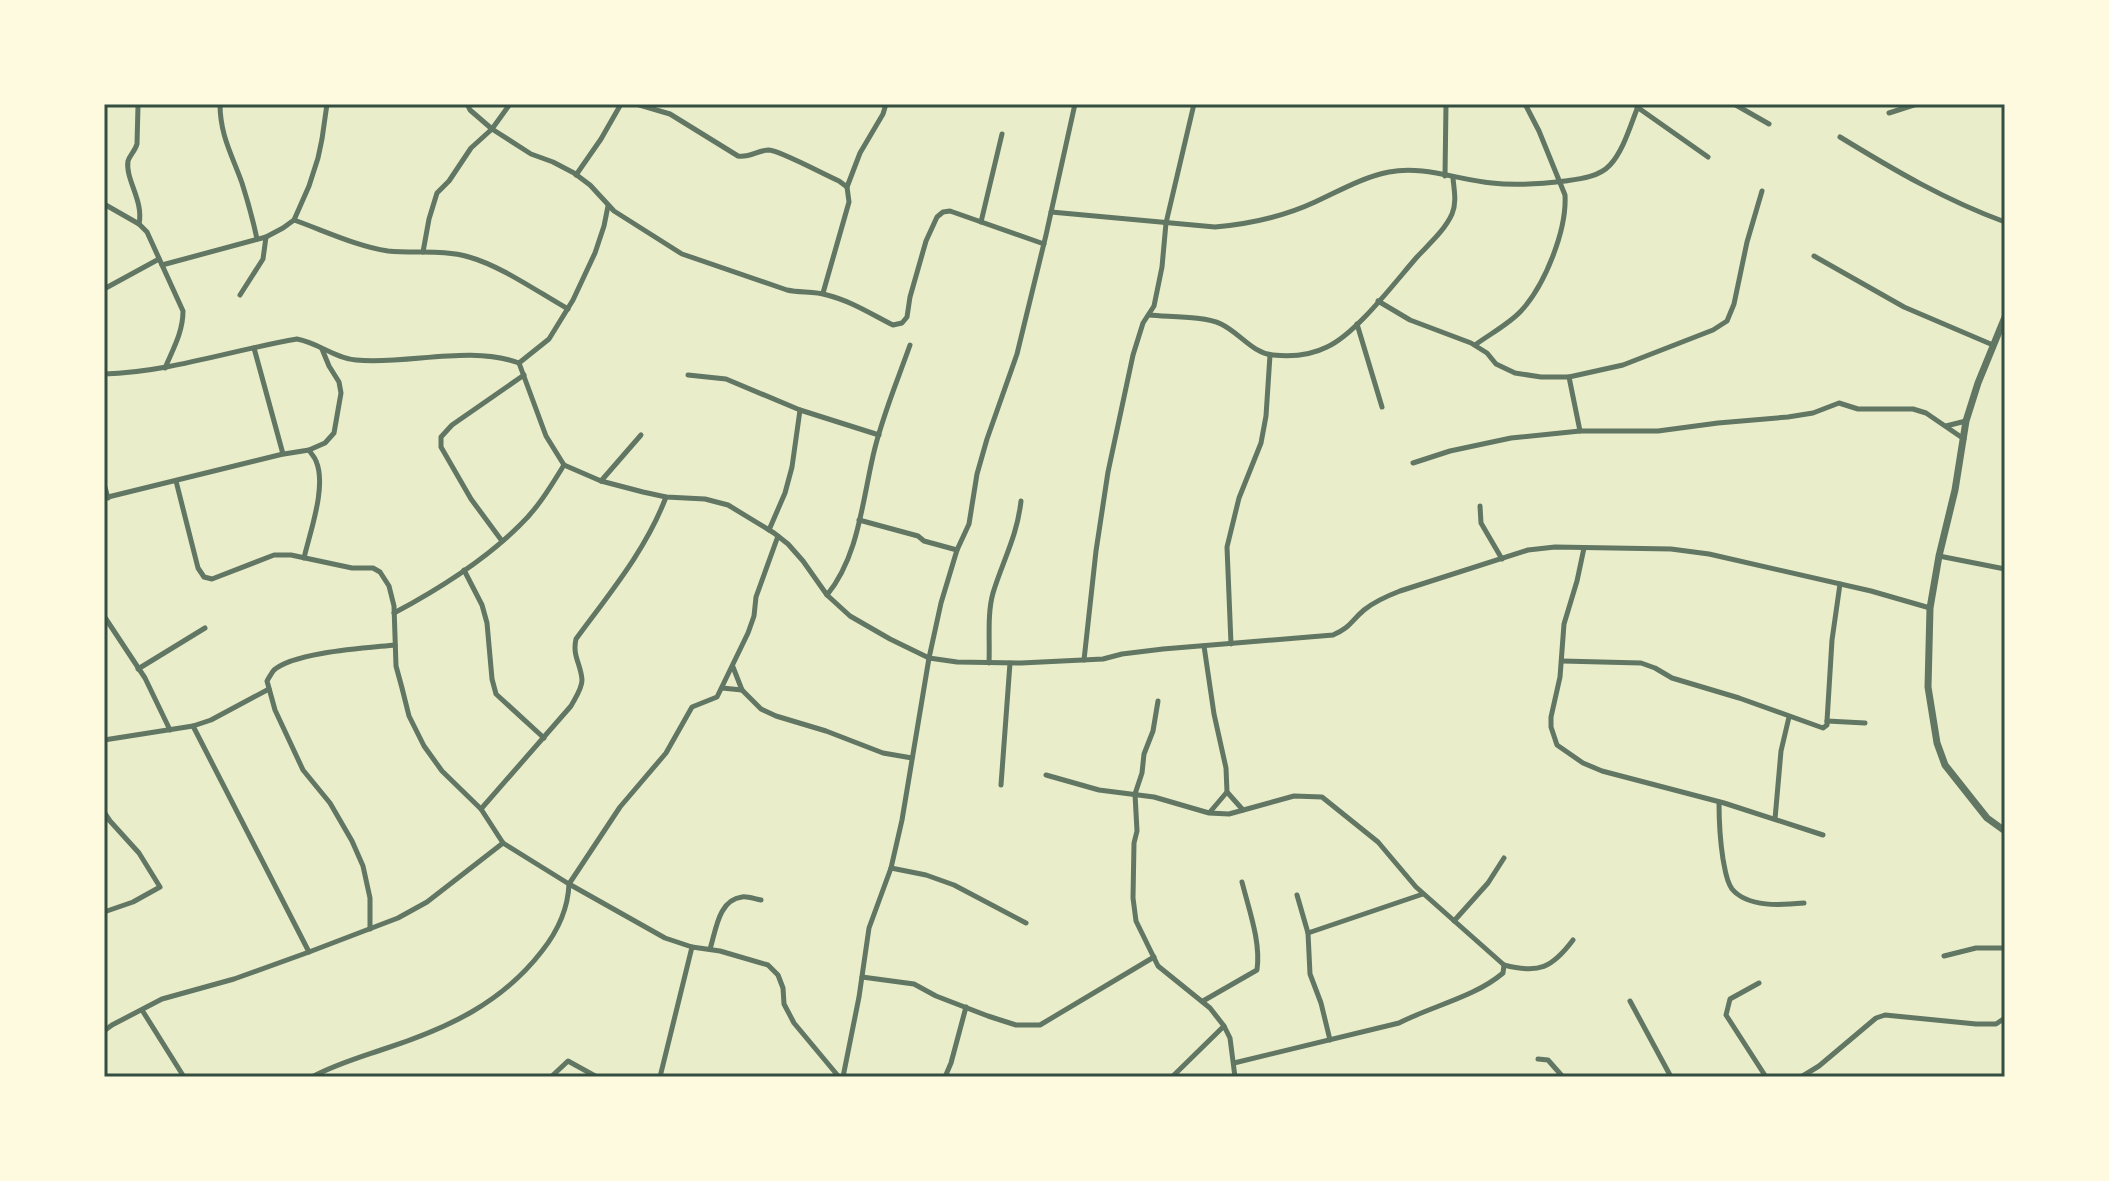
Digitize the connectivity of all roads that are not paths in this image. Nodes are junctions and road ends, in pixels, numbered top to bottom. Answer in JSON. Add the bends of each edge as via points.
{"nodes":[{"id":1,"x":220,"y":104,"type":"edge"},
{"id":2,"x":327,"y":104,"type":"edge"},
{"id":3,"x":467,"y":104,"type":"edge"},
{"id":4,"x":510,"y":104,"type":"edge"},
{"id":5,"x":621,"y":104,"type":"edge"},
{"id":6,"x":636,"y":104,"type":"edge"},
{"id":7,"x":886,"y":104,"type":"edge"},
{"id":8,"x":1075,"y":104,"type":"edge"},
{"id":9,"x":1194,"y":104,"type":"edge"},
{"id":10,"x":1446,"y":104,"type":"edge"},
{"id":11,"x":1525,"y":104,"type":"edge"},
{"id":12,"x":1734,"y":104,"type":"edge"},
{"id":13,"x":1917,"y":104,"type":"edge"},
{"id":14,"x":138,"y":106,"type":"edge"},
{"id":15,"x":1638,"y":106,"type":"edge"},
{"id":16,"x":1889,"y":113,"type":"dead end"},
{"id":17,"x":1769,"y":124,"type":"dead end"},
{"id":18,"x":492,"y":129,"type":"junction"},
{"id":19,"x":1002,"y":134,"type":"dead end"},
{"id":20,"x":1840,"y":137,"type":"dead end"},
{"id":21,"x":1708,"y":157,"type":"dead end"},
{"id":22,"x":576,"y":175,"type":"junction"},
{"id":23,"x":1445,"y":176,"type":"junction"},
{"id":24,"x":1453,"y":178,"type":"junction"},
{"id":25,"x":1558,"y":181,"type":"junction"},
{"id":26,"x":847,"y":187,"type":"junction"},
{"id":27,"x":1762,"y":191,"type":"dead end"},
{"id":28,"x":104,"y":204,"type":"edge"},
{"id":29,"x":608,"y":205,"type":"junction"},
{"id":30,"x":1051,"y":212,"type":"junction"},
{"id":31,"x":294,"y":220,"type":"junction"},
{"id":32,"x":981,"y":222,"type":"junction"},
{"id":33,"x":2005,"y":222,"type":"edge"},
{"id":34,"x":1166,"y":223,"type":"junction"},
{"id":35,"x":139,"y":224,"type":"junction"},
{"id":36,"x":266,"y":237,"type":"junction"},
{"id":37,"x":257,"y":239,"type":"junction"},
{"id":38,"x":1044,"y":244,"type":"junction"},
{"id":39,"x":423,"y":252,"type":"junction"},
{"id":40,"x":1814,"y":256,"type":"dead end"},
{"id":41,"x":160,"y":262,"type":"junction"},
{"id":42,"x":104,"y":289,"type":"edge"},
{"id":43,"x":823,"y":293,"type":"junction"},
{"id":44,"x":240,"y":295,"type":"dead end"},
{"id":45,"x":1378,"y":301,"type":"junction"},
{"id":46,"x":568,"y":309,"type":"junction"},
{"id":47,"x":1149,"y":315,"type":"junction"},
{"id":48,"x":2005,"y":317,"type":"edge"},
{"id":49,"x":1356,"y":323,"type":"junction"},
{"id":50,"x":2001,"y":338,"type":"edge"},
{"id":51,"x":910,"y":345,"type":"dead end"},
{"id":52,"x":1474,"y":345,"type":"junction"},
{"id":53,"x":1993,"y":345,"type":"junction"},
{"id":54,"x":254,"y":348,"type":"junction"},
{"id":55,"x":321,"y":348,"type":"junction"},
{"id":56,"x":1270,"y":355,"type":"junction"},
{"id":57,"x":519,"y":363,"type":"junction"},
{"id":58,"x":165,"y":368,"type":"junction"},
{"id":59,"x":104,"y":374,"type":"edge"},
{"id":60,"x":524,"y":375,"type":"junction"},
{"id":61,"x":688,"y":375,"type":"dead end"},
{"id":62,"x":1569,"y":377,"type":"junction"},
{"id":63,"x":1382,"y":407,"type":"dead end"},
{"id":64,"x":800,"y":410,"type":"junction"},
{"id":65,"x":1966,"y":421,"type":"junction"},
{"id":66,"x":1945,"y":426,"type":"junction"},
{"id":67,"x":1580,"y":431,"type":"junction"},
{"id":68,"x":641,"y":435,"type":"dead end"},
{"id":69,"x":879,"y":435,"type":"junction"},
{"id":70,"x":1964,"y":439,"type":"junction"},
{"id":71,"x":309,"y":450,"type":"junction"},
{"id":72,"x":283,"y":454,"type":"junction"},
{"id":73,"x":1413,"y":463,"type":"dead end"},
{"id":74,"x":564,"y":465,"type":"junction"},
{"id":75,"x":176,"y":481,"type":"junction"},
{"id":76,"x":601,"y":481,"type":"junction"},
{"id":77,"x":104,"y":484,"type":"edge"},
{"id":78,"x":666,"y":497,"type":"junction"},
{"id":79,"x":106,"y":498,"type":"edge"},
{"id":80,"x":1021,"y":501,"type":"dead end"},
{"id":81,"x":1480,"y":506,"type":"dead end"},
{"id":82,"x":859,"y":520,"type":"junction"},
{"id":83,"x":769,"y":530,"type":"junction"},
{"id":84,"x":778,"y":536,"type":"junction"},
{"id":85,"x":502,"y":541,"type":"junction"},
{"id":86,"x":1584,"y":548,"type":"junction"},
{"id":87,"x":957,"y":550,"type":"junction"},
{"id":88,"x":1939,"y":556,"type":"junction"},
{"id":89,"x":304,"y":558,"type":"junction"},
{"id":90,"x":1502,"y":559,"type":"junction"},
{"id":91,"x":2005,"y":569,"type":"edge"},
{"id":92,"x":464,"y":570,"type":"junction"},
{"id":93,"x":1840,"y":584,"type":"junction"},
{"id":94,"x":827,"y":595,"type":"junction"},
{"id":95,"x":1930,"y":608,"type":"junction"},
{"id":96,"x":394,"y":613,"type":"junction"},
{"id":97,"x":104,"y":616,"type":"edge"},
{"id":98,"x":205,"y":628,"type":"dead end"},
{"id":99,"x":1231,"y":644,"type":"junction"},
{"id":100,"x":395,"y":645,"type":"junction"},
{"id":101,"x":1204,"y":646,"type":"junction"},
{"id":102,"x":929,"y":658,"type":"junction"},
{"id":103,"x":1084,"y":660,"type":"junction"},
{"id":104,"x":1561,"y":661,"type":"junction"},
{"id":105,"x":989,"y":663,"type":"junction"},
{"id":106,"x":1010,"y":663,"type":"junction"},
{"id":107,"x":732,"y":666,"type":"junction"},
{"id":108,"x":138,"y":669,"type":"junction"},
{"id":109,"x":722,"y":688,"type":"junction"},
{"id":110,"x":269,"y":689,"type":"junction"},
{"id":111,"x":742,"y":690,"type":"junction"},
{"id":112,"x":1158,"y":701,"type":"dead end"},
{"id":113,"x":1789,"y":717,"type":"junction"},
{"id":114,"x":1827,"y":721,"type":"junction"},
{"id":115,"x":1865,"y":723,"type":"dead end"},
{"id":116,"x":193,"y":726,"type":"junction"},
{"id":117,"x":170,"y":730,"type":"junction"},
{"id":118,"x":544,"y":738,"type":"junction"},
{"id":119,"x":104,"y":740,"type":"edge"},
{"id":120,"x":912,"y":758,"type":"junction"},
{"id":121,"x":1046,"y":775,"type":"dead end"},
{"id":122,"x":1001,"y":785,"type":"dead end"},
{"id":123,"x":1227,"y":792,"type":"junction"},
{"id":124,"x":1135,"y":794,"type":"junction"},
{"id":125,"x":1719,"y":802,"type":"junction"},
{"id":126,"x":481,"y":809,"type":"junction"},
{"id":127,"x":1244,"y":811,"type":"junction"},
{"id":128,"x":104,"y":812,"type":"edge"},
{"id":129,"x":1209,"y":813,"type":"junction"},
{"id":130,"x":1775,"y":819,"type":"junction"},
{"id":131,"x":2005,"y":831,"type":"edge"},
{"id":132,"x":1823,"y":835,"type":"dead end"},
{"id":133,"x":503,"y":843,"type":"junction"},
{"id":134,"x":1504,"y":858,"type":"dead end"},
{"id":135,"x":891,"y":868,"type":"junction"},
{"id":136,"x":1242,"y":882,"type":"dead end"},
{"id":137,"x":569,"y":884,"type":"junction"},
{"id":138,"x":1423,"y":894,"type":"junction"},
{"id":139,"x":1297,"y":895,"type":"dead end"},
{"id":140,"x":761,"y":900,"type":"dead end"},
{"id":141,"x":1804,"y":903,"type":"dead end"},
{"id":142,"x":104,"y":912,"type":"edge"},
{"id":143,"x":1454,"y":921,"type":"junction"},
{"id":144,"x":1026,"y":923,"type":"dead end"},
{"id":145,"x":370,"y":929,"type":"junction"},
{"id":146,"x":1308,"y":933,"type":"junction"},
{"id":147,"x":1573,"y":940,"type":"dead end"},
{"id":148,"x":692,"y":947,"type":"junction"},
{"id":149,"x":2005,"y":948,"type":"edge"},
{"id":150,"x":710,"y":949,"type":"junction"},
{"id":151,"x":309,"y":952,"type":"junction"},
{"id":152,"x":1944,"y":956,"type":"dead end"},
{"id":153,"x":1154,"y":957,"type":"junction"},
{"id":154,"x":1504,"y":965,"type":"junction"},
{"id":155,"x":861,"y":977,"type":"junction"},
{"id":156,"x":1759,"y":983,"type":"dead end"},
{"id":157,"x":1203,"y":1001,"type":"junction"},
{"id":158,"x":1630,"y":1001,"type":"dead end"},
{"id":159,"x":966,"y":1007,"type":"junction"},
{"id":160,"x":142,"y":1010,"type":"junction"},
{"id":161,"x":2005,"y":1018,"type":"edge"},
{"id":162,"x":1224,"y":1026,"type":"junction"},
{"id":163,"x":104,"y":1031,"type":"edge"},
{"id":164,"x":1330,"y":1040,"type":"junction"},
{"id":165,"x":1538,"y":1059,"type":"dead end"},
{"id":166,"x":1234,"y":1063,"type":"junction"},
{"id":167,"x":184,"y":1077,"type":"edge"},
{"id":168,"x":312,"y":1077,"type":"edge"},
{"id":169,"x":551,"y":1077,"type":"edge"},
{"id":170,"x":597,"y":1077,"type":"edge"},
{"id":171,"x":660,"y":1077,"type":"edge"},
{"id":172,"x":841,"y":1077,"type":"edge"},
{"id":173,"x":945,"y":1077,"type":"edge"},
{"id":174,"x":1172,"y":1077,"type":"edge"},
{"id":175,"x":1235,"y":1077,"type":"edge"},
{"id":176,"x":1563,"y":1077,"type":"edge"},
{"id":177,"x":1671,"y":1077,"type":"edge"},
{"id":178,"x":1766,"y":1077,"type":"edge"},
{"id":179,"x":1801,"y":1077,"type":"edge"}],
"edges":[{"from":1,"to":37,"type":"street","via":[[224,137]]},
{"from":2,"to":31,"type":"street","via":[[318,158]]},
{"from":3,"to":18,"type":"street"},
{"from":4,"to":18,"type":"street"},
{"from":5,"to":22,"type":"street"},
{"from":6,"to":26,"type":"street","via":[[670,114],[738,156],[779,152]]},
{"from":7,"to":26,"type":"street"},
{"from":8,"to":30,"type":"street"},
{"from":9,"to":34,"type":"street"},
{"from":10,"to":23,"type":"street"},
{"from":11,"to":25,"type":"street"},
{"from":12,"to":17,"type":"street"},
{"from":13,"to":16,"type":"street"},
{"from":14,"to":35,"type":"street","via":[[136,150],[128,159]]},
{"from":15,"to":21,"type":"street"},
{"from":15,"to":25,"type":"street","via":[[1610,165],[1598,174]]},
{"from":18,"to":22,"type":"street"},
{"from":18,"to":39,"type":"street","via":[[437,193]]},
{"from":19,"to":32,"type":"street"},
{"from":20,"to":33,"type":"street","via":[[1953,201]]},
{"from":22,"to":29,"type":"street"},
{"from":23,"to":24,"type":"street"},
{"from":23,"to":34,"type":"street","via":[[1408,169],[1388,172],[1240,225]]},
{"from":24,"to":25,"type":"street","via":[[1494,184]]},
{"from":24,"to":45,"type":"street","via":[[1452,214]]},
{"from":25,"to":52,"type":"street","via":[[1565,195],[1562,225],[1541,282],[1519,314]]},
{"from":26,"to":43,"type":"street","via":[[849,202]]},
{"from":27,"to":62,"type":"street","via":[[1727,321],[1647,357]]},
{"from":28,"to":35,"type":"street"},
{"from":29,"to":43,"type":"street","via":[[682,254],[787,290]]},
{"from":29,"to":46,"type":"street","via":[[595,253]]},
{"from":30,"to":34,"type":"street"},
{"from":30,"to":38,"type":"street"},
{"from":31,"to":36,"type":"street"},
{"from":31,"to":39,"type":"street","via":[[364,246]]},
{"from":32,"to":38,"type":"street"},
{"from":32,"to":43,"type":"street","via":[[950,211],[937,217],[902,323],[893,325]]},
{"from":34,"to":47,"type":"street","via":[[1162,267]]},
{"from":35,"to":41,"type":"street"},
{"from":36,"to":37,"type":"street"},
{"from":36,"to":44,"type":"street","via":[[263,259]]},
{"from":37,"to":41,"type":"street"},
{"from":38,"to":87,"type":"street","via":[[1017,354],[977,474],[969,524]]},
{"from":39,"to":46,"type":"street","via":[[484,262]]},
{"from":40,"to":53,"type":"street","via":[[1904,307]]},
{"from":41,"to":42,"type":"street"},
{"from":41,"to":58,"type":"street","via":[[183,311],[179,337]]},
{"from":45,"to":49,"type":"street"},
{"from":45,"to":52,"type":"street"},
{"from":46,"to":57,"type":"street","via":[[549,339]]},
{"from":47,"to":56,"type":"street","via":[[1222,324]]},
{"from":47,"to":103,"type":"street","via":[[1133,355],[1108,472]]},
{"from":48,"to":50,"type":"street"},
{"from":49,"to":56,"type":"street","via":[[1328,347],[1309,354]]},
{"from":49,"to":63,"type":"street"},
{"from":50,"to":53,"type":"street"},
{"from":51,"to":69,"type":"street"},
{"from":52,"to":62,"type":"street","via":[[1515,373]]},
{"from":53,"to":65,"type":"street"},
{"from":54,"to":55,"type":"street","via":[[297,339]]},
{"from":54,"to":58,"type":"street"},
{"from":54,"to":72,"type":"street"},
{"from":55,"to":57,"type":"street","via":[[357,360],[502,357]]},
{"from":55,"to":71,"type":"street","via":[[339,382],[338,420],[325,443]]},
{"from":56,"to":99,"type":"street","via":[[1261,443],[1227,547]]},
{"from":57,"to":60,"type":"street"},
{"from":58,"to":59,"type":"street"},
{"from":60,"to":74,"type":"street","via":[[546,436]]},
{"from":60,"to":85,"type":"street","via":[[441,437],[441,447],[471,499]]},
{"from":61,"to":64,"type":"street","via":[[726,379]]},
{"from":62,"to":67,"type":"street"},
{"from":64,"to":69,"type":"street"},
{"from":64,"to":83,"type":"street","via":[[792,467]]},
{"from":65,"to":66,"type":"street"},
{"from":65,"to":70,"type":"street"},
{"from":66,"to":67,"type":"street","via":[[1913,409],[1858,409],[1839,403],[1788,417],[1658,431]]},
{"from":66,"to":70,"type":"street"},
{"from":67,"to":73,"type":"street","via":[[1511,438]]},
{"from":68,"to":76,"type":"street"},
{"from":69,"to":82,"type":"street"},
{"from":70,"to":88,"type":"street"},
{"from":71,"to":72,"type":"street"},
{"from":71,"to":89,"type":"street","via":[[319,473],[319,494]]},
{"from":72,"to":75,"type":"street"},
{"from":74,"to":76,"type":"street"},
{"from":74,"to":85,"type":"street","via":[[543,499]]},
{"from":75,"to":79,"type":"street"},
{"from":75,"to":89,"type":"street","via":[[193,554],[204,577],[212,579],[274,555]]},
{"from":76,"to":78,"type":"street"},
{"from":77,"to":79,"type":"street"},
{"from":78,"to":83,"type":"street","via":[[728,505]]},
{"from":78,"to":118,"type":"street","via":[[628,567],[576,639],[573,650],[582,682],[571,706]]},
{"from":80,"to":105,"type":"street","via":[[1019,522],[992,596]]},
{"from":81,"to":90,"type":"street","via":[[1481,523]]},
{"from":82,"to":87,"type":"street"},
{"from":82,"to":94,"type":"street","via":[[848,562]]},
{"from":83,"to":84,"type":"street"},
{"from":84,"to":94,"type":"street"},
{"from":84,"to":107,"type":"street","via":[[748,633]]},
{"from":85,"to":92,"type":"street"},
{"from":86,"to":90,"type":"street","via":[[1528,550]]},
{"from":86,"to":93,"type":"street","via":[[1709,554]]},
{"from":86,"to":104,"type":"street","via":[[1564,624]]},
{"from":87,"to":102,"type":"street"},
{"from":88,"to":91,"type":"street"},
{"from":88,"to":95,"type":"street"},
{"from":89,"to":96,"type":"street","via":[[380,572]]},
{"from":90,"to":99,"type":"street","via":[[1380,599],[1333,635]]},
{"from":92,"to":96,"type":"street"},
{"from":92,"to":118,"type":"street","via":[[487,623],[496,694]]},
{"from":93,"to":95,"type":"street"},
{"from":93,"to":114,"type":"street"},
{"from":94,"to":102,"type":"street","via":[[850,616]]},
{"from":95,"to":131,"type":"street","via":[[1928,687],[1937,743],[1945,765],[1987,818]]},
{"from":96,"to":100,"type":"street"},
{"from":97,"to":108,"type":"street"},
{"from":98,"to":108,"type":"street"},
{"from":99,"to":101,"type":"street"},
{"from":100,"to":110,"type":"street","via":[[290,661],[273,670]]},
{"from":100,"to":126,"type":"street","via":[[409,716],[424,746]]},
{"from":101,"to":103,"type":"street"},
{"from":101,"to":123,"type":"street"},
{"from":102,"to":105,"type":"street"},
{"from":102,"to":120,"type":"street"},
{"from":103,"to":106,"type":"street"},
{"from":104,"to":113,"type":"street","via":[[1641,663]]},
{"from":104,"to":125,"type":"street","via":[[1551,717],[1557,745],[1602,771]]},
{"from":105,"to":106,"type":"street"},
{"from":106,"to":122,"type":"street"},
{"from":107,"to":109,"type":"street"},
{"from":107,"to":111,"type":"street"},
{"from":108,"to":117,"type":"street"},
{"from":109,"to":111,"type":"street"},
{"from":109,"to":137,"type":"street","via":[[717,697],[692,707],[666,753],[620,807]]},
{"from":110,"to":116,"type":"street"},
{"from":110,"to":145,"type":"street","via":[[303,770],[330,803],[363,866]]},
{"from":111,"to":120,"type":"street","via":[[776,716]]},
{"from":112,"to":124,"type":"street"},
{"from":113,"to":114,"type":"street","via":[[1823,728]]},
{"from":113,"to":130,"type":"street"},
{"from":114,"to":115,"type":"street"},
{"from":116,"to":117,"type":"street"},
{"from":116,"to":151,"type":"street"},
{"from":117,"to":119,"type":"street"},
{"from":118,"to":126,"type":"street"},
{"from":120,"to":135,"type":"street"},
{"from":121,"to":124,"type":"street"},
{"from":123,"to":127,"type":"street"},
{"from":123,"to":129,"type":"street"},
{"from":124,"to":129,"type":"street"},
{"from":124,"to":153,"type":"street","via":[[1133,898],[1136,921]]},
{"from":125,"to":130,"type":"street"},
{"from":125,"to":141,"type":"street","via":[[1719,834],[1732,889],[1769,904]]},
{"from":126,"to":133,"type":"street"},
{"from":127,"to":129,"type":"street"},
{"from":127,"to":138,"type":"street","via":[[1294,796],[1322,797],[1378,842]]},
{"from":128,"to":142,"type":"street","via":[[160,887]]},
{"from":130,"to":132,"type":"street"},
{"from":133,"to":137,"type":"street"},
{"from":133,"to":145,"type":"street","via":[[427,902]]},
{"from":134,"to":143,"type":"street"},
{"from":135,"to":144,"type":"street","via":[[954,885]]},
{"from":135,"to":155,"type":"street","via":[[869,928]]},
{"from":136,"to":157,"type":"street","via":[[1257,970]]},
{"from":137,"to":148,"type":"street","via":[[665,938]]},
{"from":137,"to":168,"type":"street","via":[[553,937],[510,987],[481,1008]]},
{"from":138,"to":143,"type":"street"},
{"from":138,"to":146,"type":"street"},
{"from":139,"to":146,"type":"street"},
{"from":140,"to":150,"type":"street","via":[[730,901],[721,912]]},
{"from":143,"to":154,"type":"street"},
{"from":145,"to":151,"type":"street"},
{"from":146,"to":164,"type":"street","via":[[1310,974]]},
{"from":147,"to":154,"type":"street","via":[[1549,965],[1526,971]]},
{"from":148,"to":150,"type":"street"},
{"from":148,"to":171,"type":"street"},
{"from":149,"to":152,"type":"street"},
{"from":150,"to":172,"type":"street","via":[[768,965],[778,975],[794,1023]]},
{"from":151,"to":160,"type":"street"},
{"from":153,"to":157,"type":"street","via":[[1158,966]]},
{"from":153,"to":159,"type":"street","via":[[1040,1025],[1016,1025]]},
{"from":154,"to":164,"type":"street","via":[[1494,981],[1462,997],[1399,1023]]},
{"from":155,"to":159,"type":"street","via":[[914,984]]},
{"from":155,"to":172,"type":"street"},
{"from":156,"to":178,"type":"street","via":[[1730,999],[1726,1015]]},
{"from":157,"to":162,"type":"street"},
{"from":158,"to":177,"type":"street"},
{"from":159,"to":173,"type":"street"},
{"from":160,"to":163,"type":"street"},
{"from":160,"to":167,"type":"street"},
{"from":161,"to":179,"type":"street","via":[[1996,1024],[1976,1024],[1885,1015]]},
{"from":162,"to":166,"type":"street"},
{"from":162,"to":174,"type":"street"},
{"from":164,"to":166,"type":"street"},
{"from":165,"to":176,"type":"street","via":[[1548,1060]]},
{"from":166,"to":175,"type":"street"},
{"from":169,"to":170,"type":"street","via":[[568,1061]]}]}
